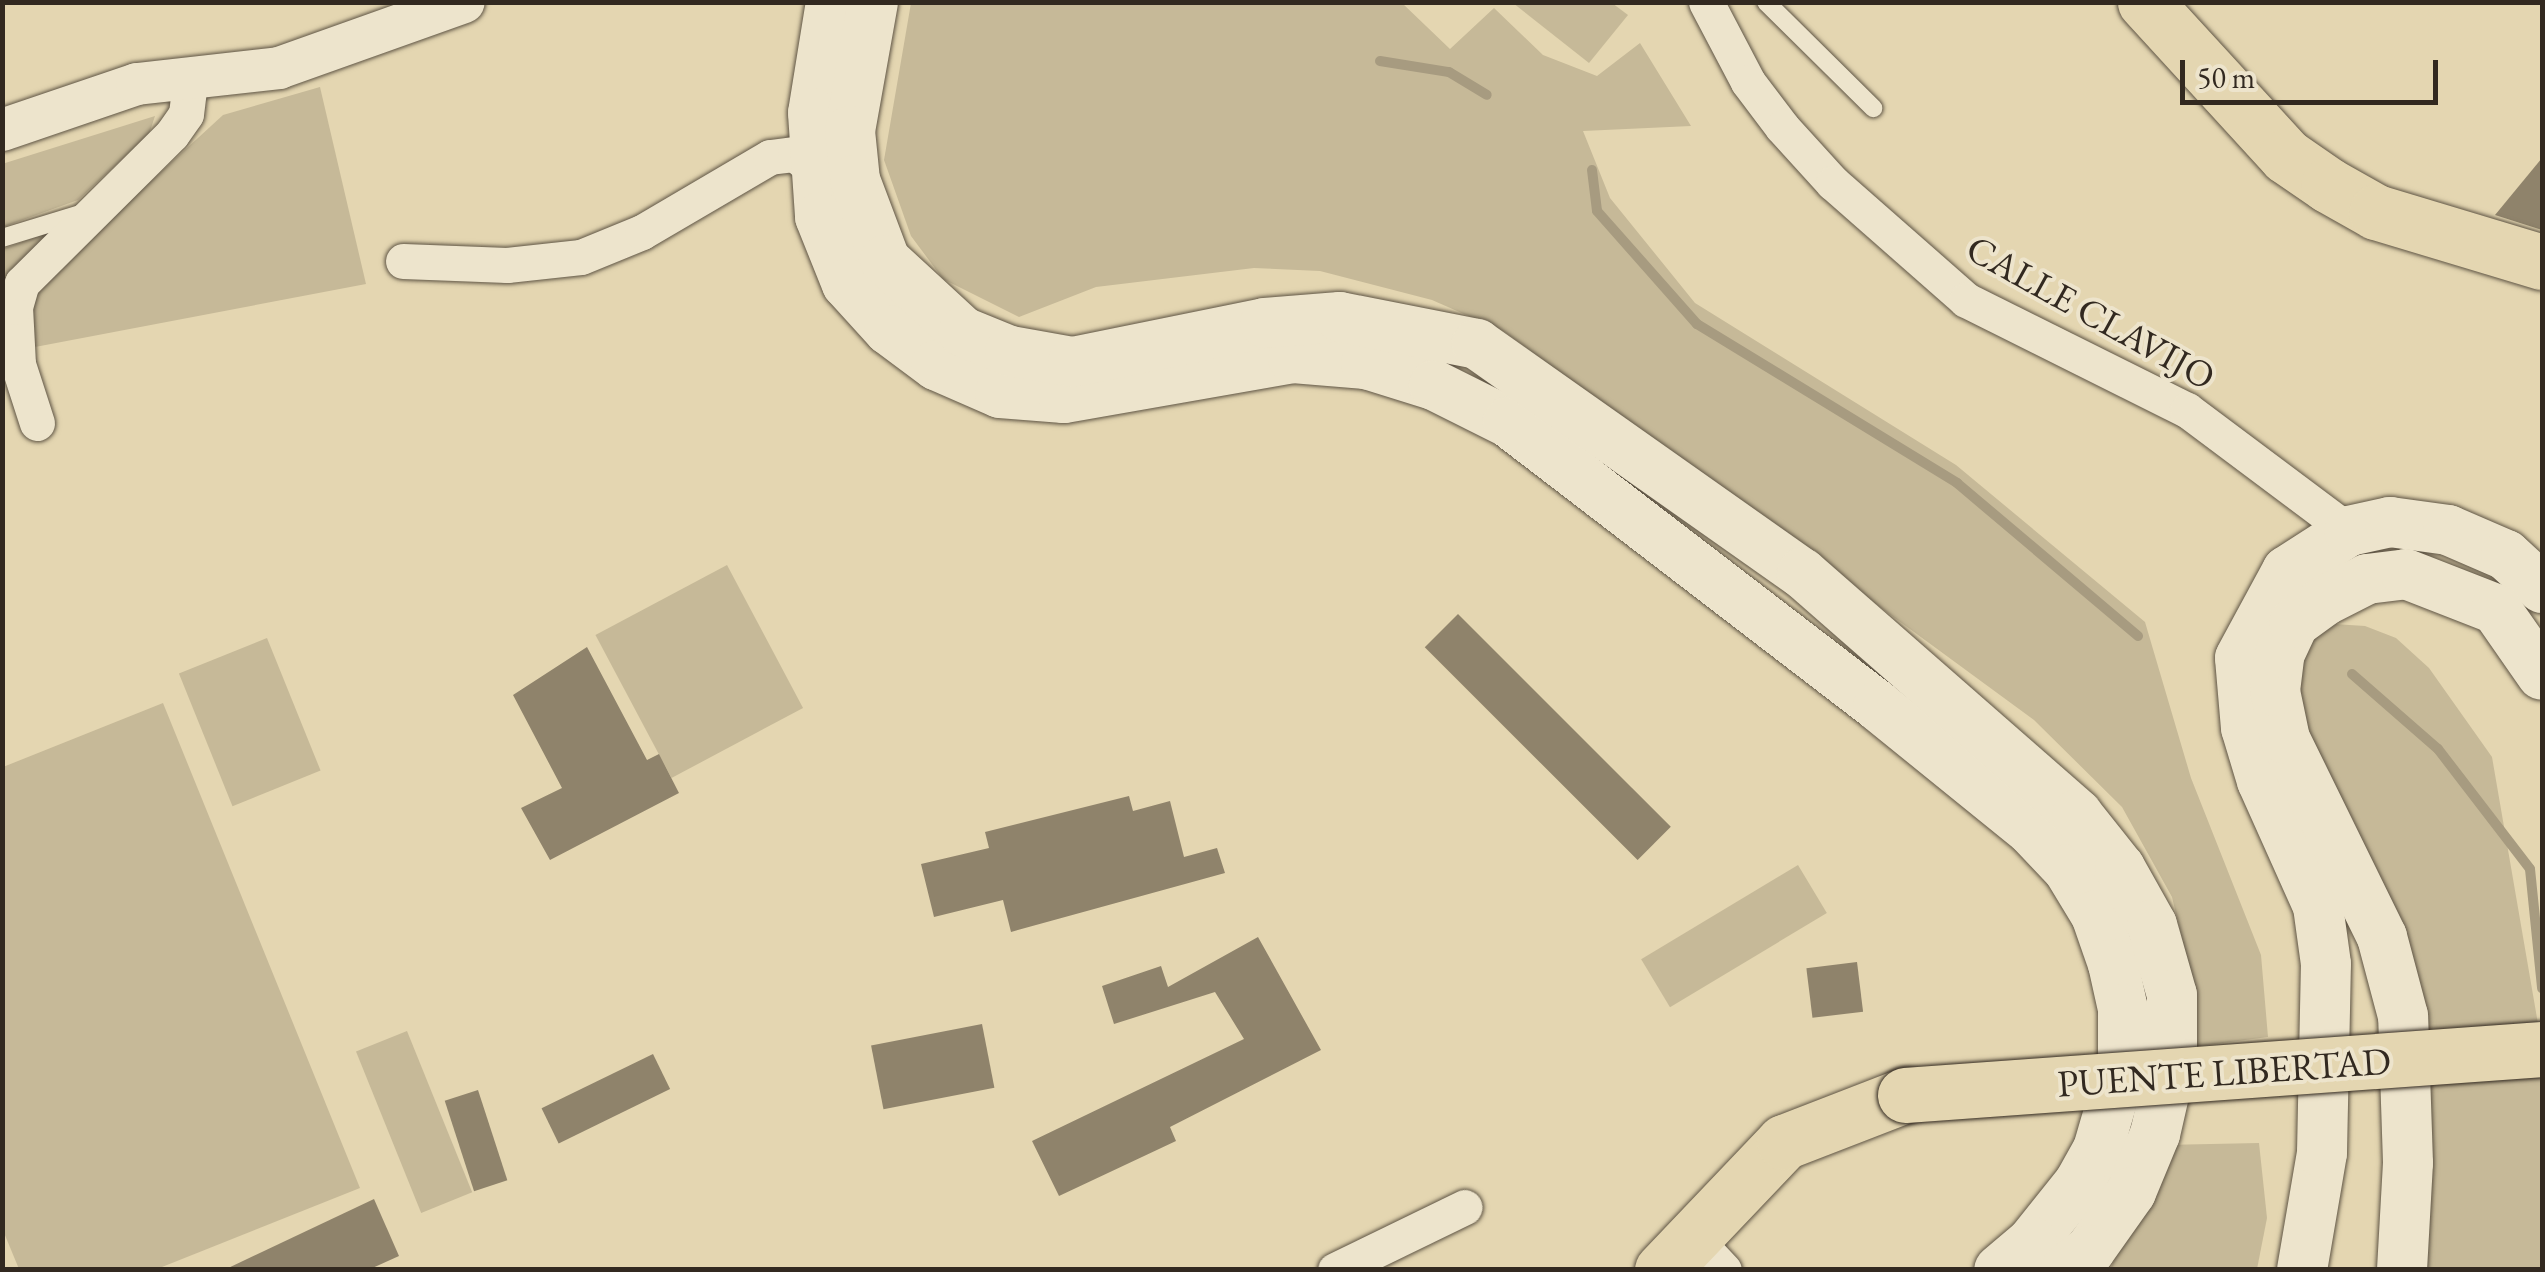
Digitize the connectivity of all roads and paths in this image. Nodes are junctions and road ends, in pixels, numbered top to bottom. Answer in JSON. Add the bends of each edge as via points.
{"nodes":[{"id":1,"x":464,"y":2,"type":"edge"},
{"id":2,"x":831,"y":2,"type":"edge"},
{"id":3,"x":874,"y":2,"type":"edge"},
{"id":4,"x":1706,"y":2,"type":"edge"},
{"id":5,"x":1766,"y":2,"type":"edge"},
{"id":6,"x":2145,"y":2,"type":"edge"},
{"id":7,"x":190,"y":81,"type":"junction"},
{"id":8,"x":1873,"y":108,"type":"dead end"},
{"id":9,"x":2,"y":130,"type":"edge"},
{"id":10,"x":832,"y":167,"type":"junction"},
{"id":11,"x":100,"y":208,"type":"junction"},
{"id":12,"x":2,"y":238,"type":"edge"},
{"id":13,"x":403,"y":262,"type":"dead end"},
{"id":14,"x":2542,"y":262,"type":"edge"},
{"id":15,"x":37,"y":423,"type":"dead end"},
{"id":16,"x":2349,"y":531,"type":"junction"},
{"id":17,"x":2367,"y":579,"type":"junction"},
{"id":18,"x":2542,"y":588,"type":"edge"},
{"id":19,"x":2542,"y":674,"type":"edge"},
{"id":20,"x":2542,"y":1049,"type":"edge"},
{"id":21,"x":2542,"y":1078,"type":"edge"},
{"id":22,"x":1894,"y":1111,"type":"junction"},
{"id":23,"x":1465,"y":1207,"type":"dead end"},
{"id":24,"x":1692,"y":1258,"type":"edge"},
{"id":25,"x":1335,"y":1270,"type":"edge"},
{"id":26,"x":1999,"y":1270,"type":"edge"},
{"id":27,"x":2065,"y":1270,"type":"edge"},
{"id":28,"x":2302,"y":1270,"type":"edge"},
{"id":29,"x":2402,"y":1270,"type":"edge"}],
"edges":[{"from":1,"to":7,"type":"street","via":[[279,68]]},
{"from":2,"to":10,"type":"main road","via":[[813,113]]},
{"from":3,"to":10,"type":"main road","via":[[850,131]]},
{"from":4,"to":16,"type":"street","name":"CALLE CLAVIJO","via":[[1748,82],[1782,127],[1833,183],[1966,300],[2187,410]]},
{"from":5,"to":8,"type":"lane"},
{"from":6,"to":14,"type":"main road","via":[[2286,156],[2328,186],[2376,212]]},
{"from":7,"to":9,"type":"street","via":[[104,93]]},
{"from":7,"to":11,"type":"street","via":[[186,114],[172,134]]},
{"from":10,"to":13,"type":"street","via":[[794,154],[770,157],[642,232],[582,257],[506,266]]},
{"from":10,"to":26,"type":"main road","via":[[820,218],[848,284],[889,330],[936,365],[1000,393],[1064,398],[1294,358],[1366,364],[1434,385],[1508,422],[2032,830],[2068,869],[2096,915],[2123,1009],[2123,1063],[2098,1148],[2080,1182],[2032,1242]]},
{"from":10,"to":27,"type":"main road","via":[[886,260],[962,332],[1010,351],[1073,362],[1266,323],[1340,317],[1478,344],[1802,572],[2077,814],[2120,868],[2152,925],[2172,995],[2172,1060],[2155,1134],[2131,1192],[2090,1250]]},
{"from":11,"to":12,"type":"lane"},
{"from":11,"to":15,"type":"street","via":[[22,282],[15,306],[18,364]]},
{"from":16,"to":17,"type":"main road"},
{"from":16,"to":18,"type":"main road","via":[[2390,522],[2448,530],[2506,556]]},
{"from":16,"to":28,"type":"main road","via":[[2288,571],[2240,658],[2246,728],[2262,781],[2318,906],[2326,964],[2322,1153]]},
{"from":17,"to":19,"type":"main road","via":[[2406,574],[2496,609]]},
{"from":17,"to":29,"type":"main road","via":[[2294,623],[2280,653],[2275,691],[2301,780],[2382,937],[2402,1016]]},
{"from":20,"to":22,"type":"main road","name":"PUENTE LIBERTAD","bridge":true},
{"from":21,"to":22,"type":"main road","name":"PUENTE LIBERTAD"},
{"from":22,"to":24,"type":"main road","via":[[1784,1142]]},
{"from":23,"to":25,"type":"street"}]}
